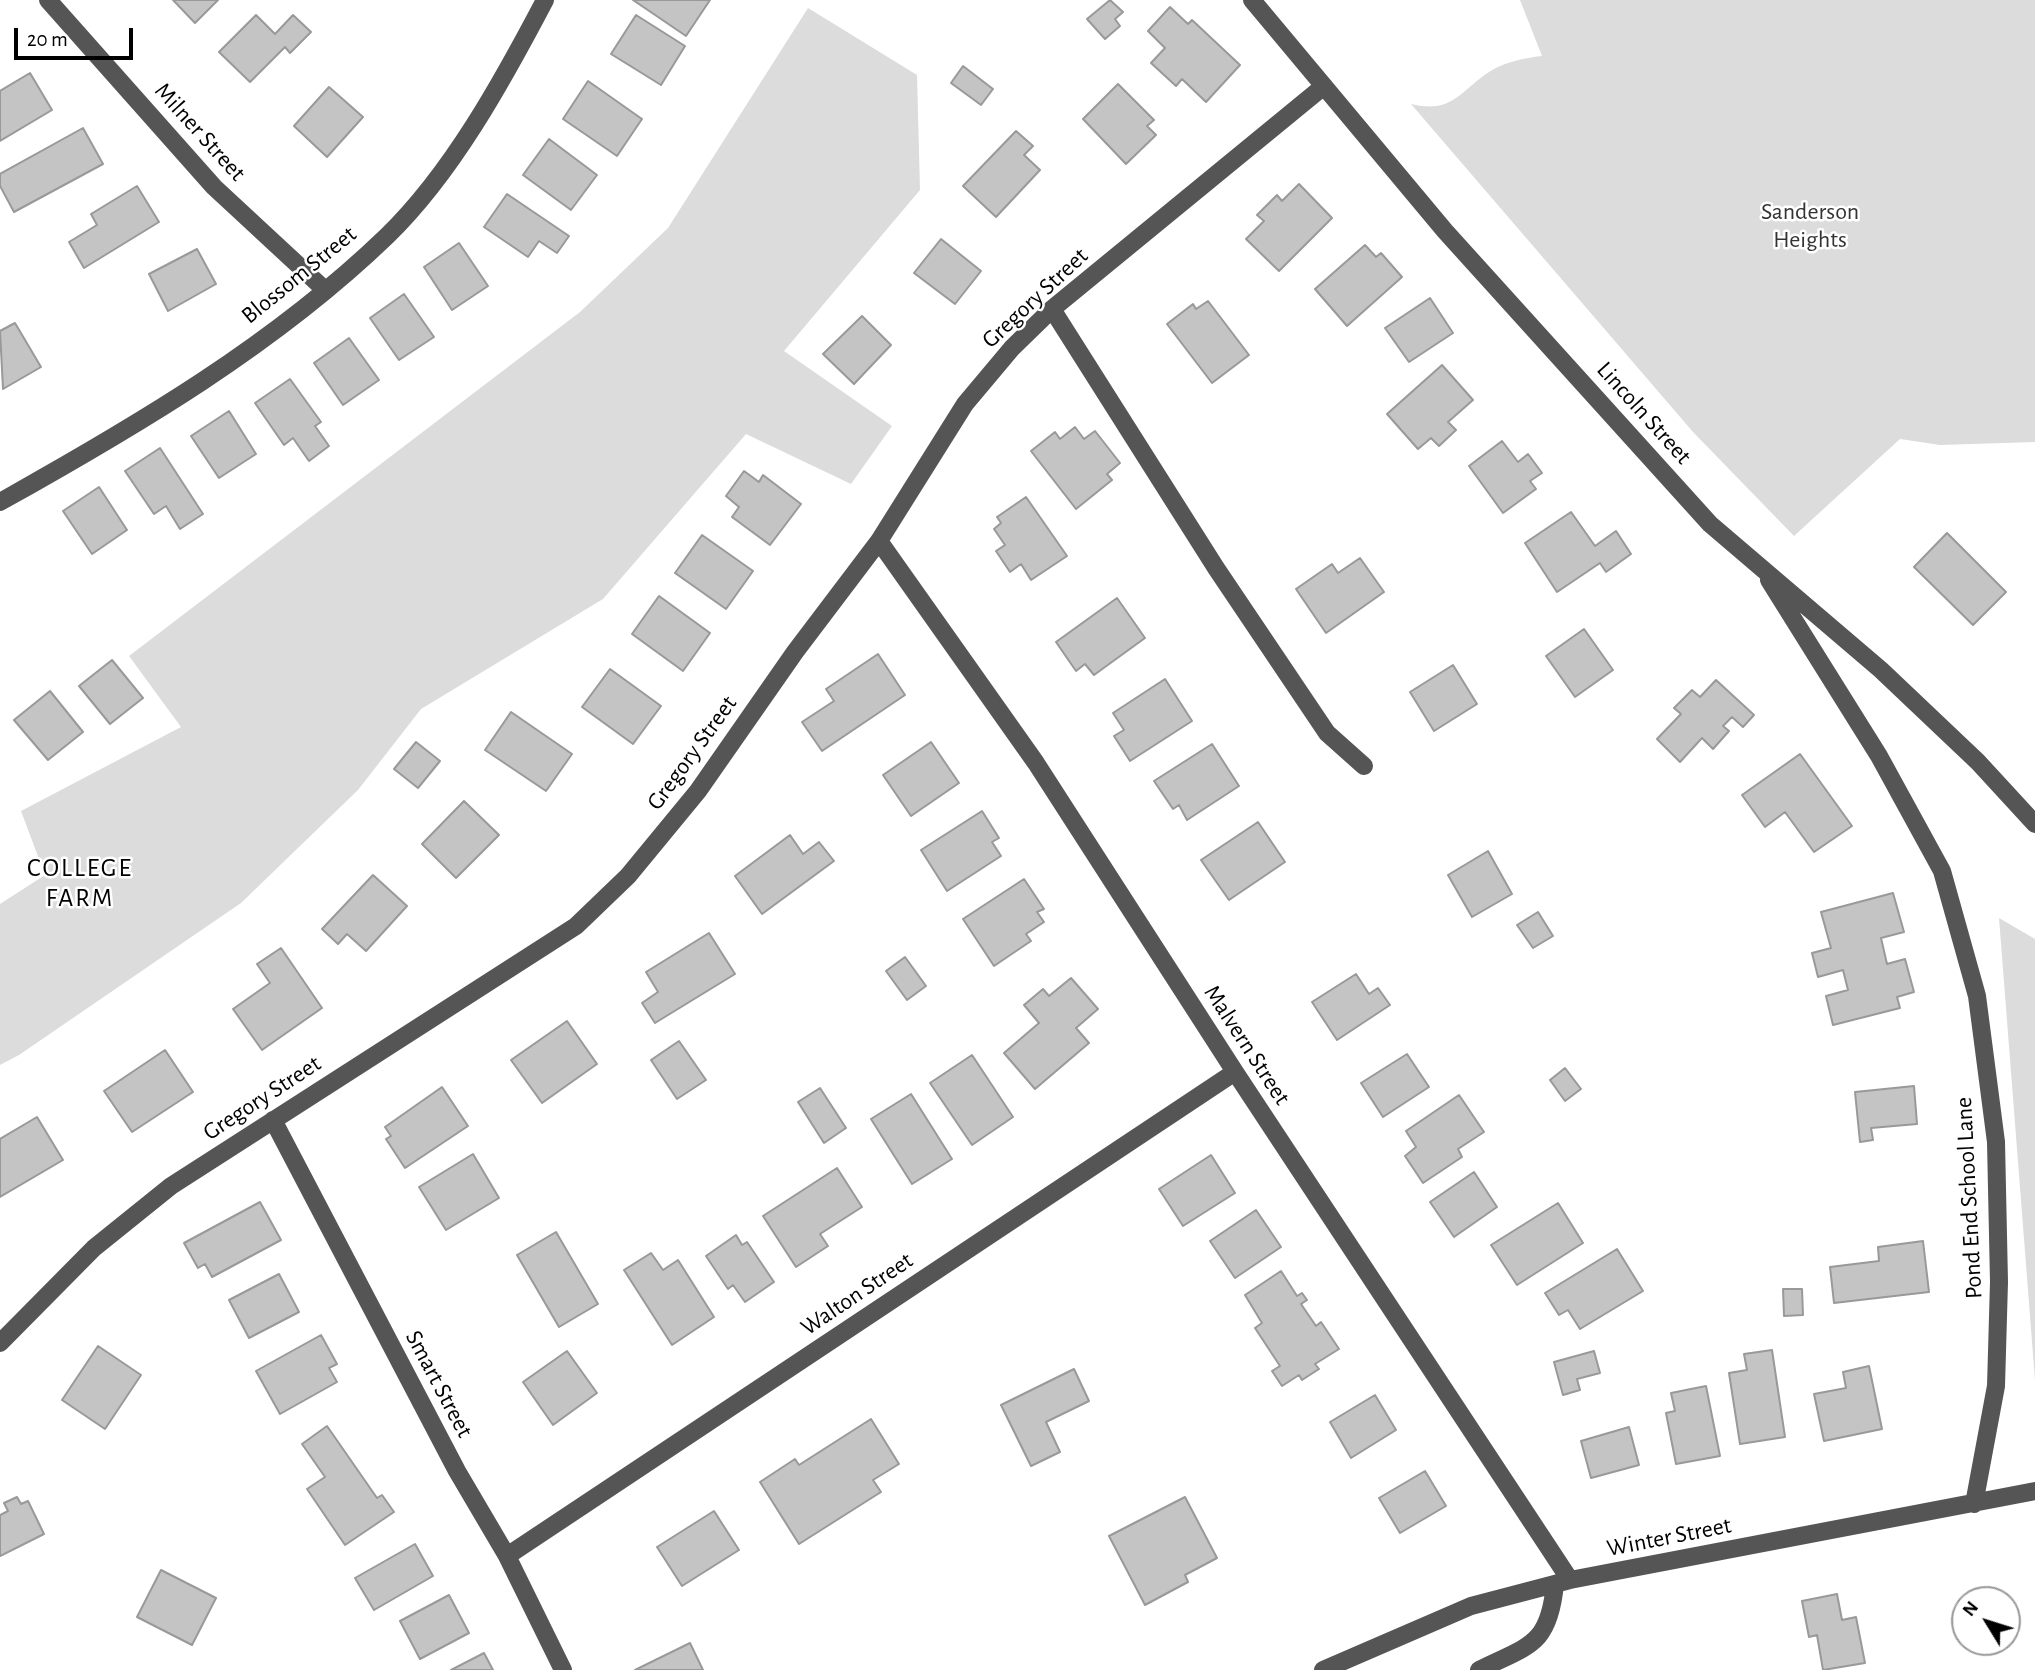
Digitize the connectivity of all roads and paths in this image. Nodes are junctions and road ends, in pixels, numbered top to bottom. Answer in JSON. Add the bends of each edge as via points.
{"nodes":[{"id":1,"x":48,"y":0,"type":"edge"},
{"id":2,"x":545,"y":0,"type":"edge"},
{"id":3,"x":1252,"y":0,"type":"edge"},
{"id":4,"x":1324,"y":86,"type":"junction"},
{"id":5,"x":324,"y":289,"type":"junction"},
{"id":6,"x":1052,"y":310,"type":"junction"},
{"id":7,"x":0,"y":502,"type":"edge"},
{"id":8,"x":879,"y":541,"type":"junction"},
{"id":9,"x":1759,"y":565,"type":"junction"},
{"id":10,"x":1364,"y":766,"type":"dead end"},
{"id":11,"x":2035,"y":824,"type":"edge"},
{"id":12,"x":1235,"y":1072,"type":"junction"},
{"id":13,"x":273,"y":1120,"type":"junction"},
{"id":14,"x":0,"y":1343,"type":"edge"},
{"id":15,"x":2035,"y":1491,"type":"edge"},
{"id":16,"x":1974,"y":1504,"type":"junction"},
{"id":17,"x":507,"y":1556,"type":"junction"},
{"id":18,"x":1562,"y":1582,"type":"junction"},
{"id":19,"x":564,"y":1670,"type":"edge"},
{"id":20,"x":1323,"y":1670,"type":"edge"},
{"id":21,"x":1479,"y":1670,"type":"edge"}],
"edges":[{"from":1,"to":5,"type":"street","name":"Milner Street","via":[[214,187]]},
{"from":2,"to":5,"type":"street","name":"Blossom Street","via":[[501,83],[443,169],[388,236]]},
{"from":3,"to":4,"type":"street","name":"Lincoln Street"},
{"from":4,"to":6,"type":"street","name":"Gregory Street"},
{"from":4,"to":9,"type":"street","name":"Lincoln Street","via":[[1445,231],[1710,524]]},
{"from":5,"to":7,"type":"street","name":"Blossom Street","via":[[199,384]]},
{"from":6,"to":8,"type":"street","name":"Gregory Street","via":[[1012,348],[965,404]]},
{"from":6,"to":10,"type":"street","via":[[1327,733]]},
{"from":8,"to":12,"type":"street","name":"Malvern Street","via":[[1036,763]]},
{"from":8,"to":13,"type":"street","name":"Gregory Street","via":[[698,791],[628,877],[576,926]]},
{"from":9,"to":11,"type":"street","name":"Lincoln Street","via":[[1881,670],[1978,762]]},
{"from":9,"to":16,"type":"street","name":"Pond End School Lane","via":[[1879,756],[1942,871],[1976,996],[1996,1142],[1999,1282],[1996,1386]]},
{"from":12,"to":17,"type":"street","name":"Walton Street"},
{"from":12,"to":18,"type":"street","name":"Malvern Street"},
{"from":13,"to":14,"type":"street","name":"Gregory Street","via":[[171,1186],[94,1248]]},
{"from":13,"to":17,"type":"street","name":"Smart Street","via":[[457,1471]]},
{"from":15,"to":16,"type":"street","name":"Winter Street"},
{"from":16,"to":18,"type":"street","name":"Winter Street"},
{"from":17,"to":19,"type":"street","name":"Smart Street"},
{"from":18,"to":20,"type":"street","name":"Winter Street","via":[[1471,1606]]},
{"from":18,"to":21,"type":"street","via":[[1538,1641]]}]}
